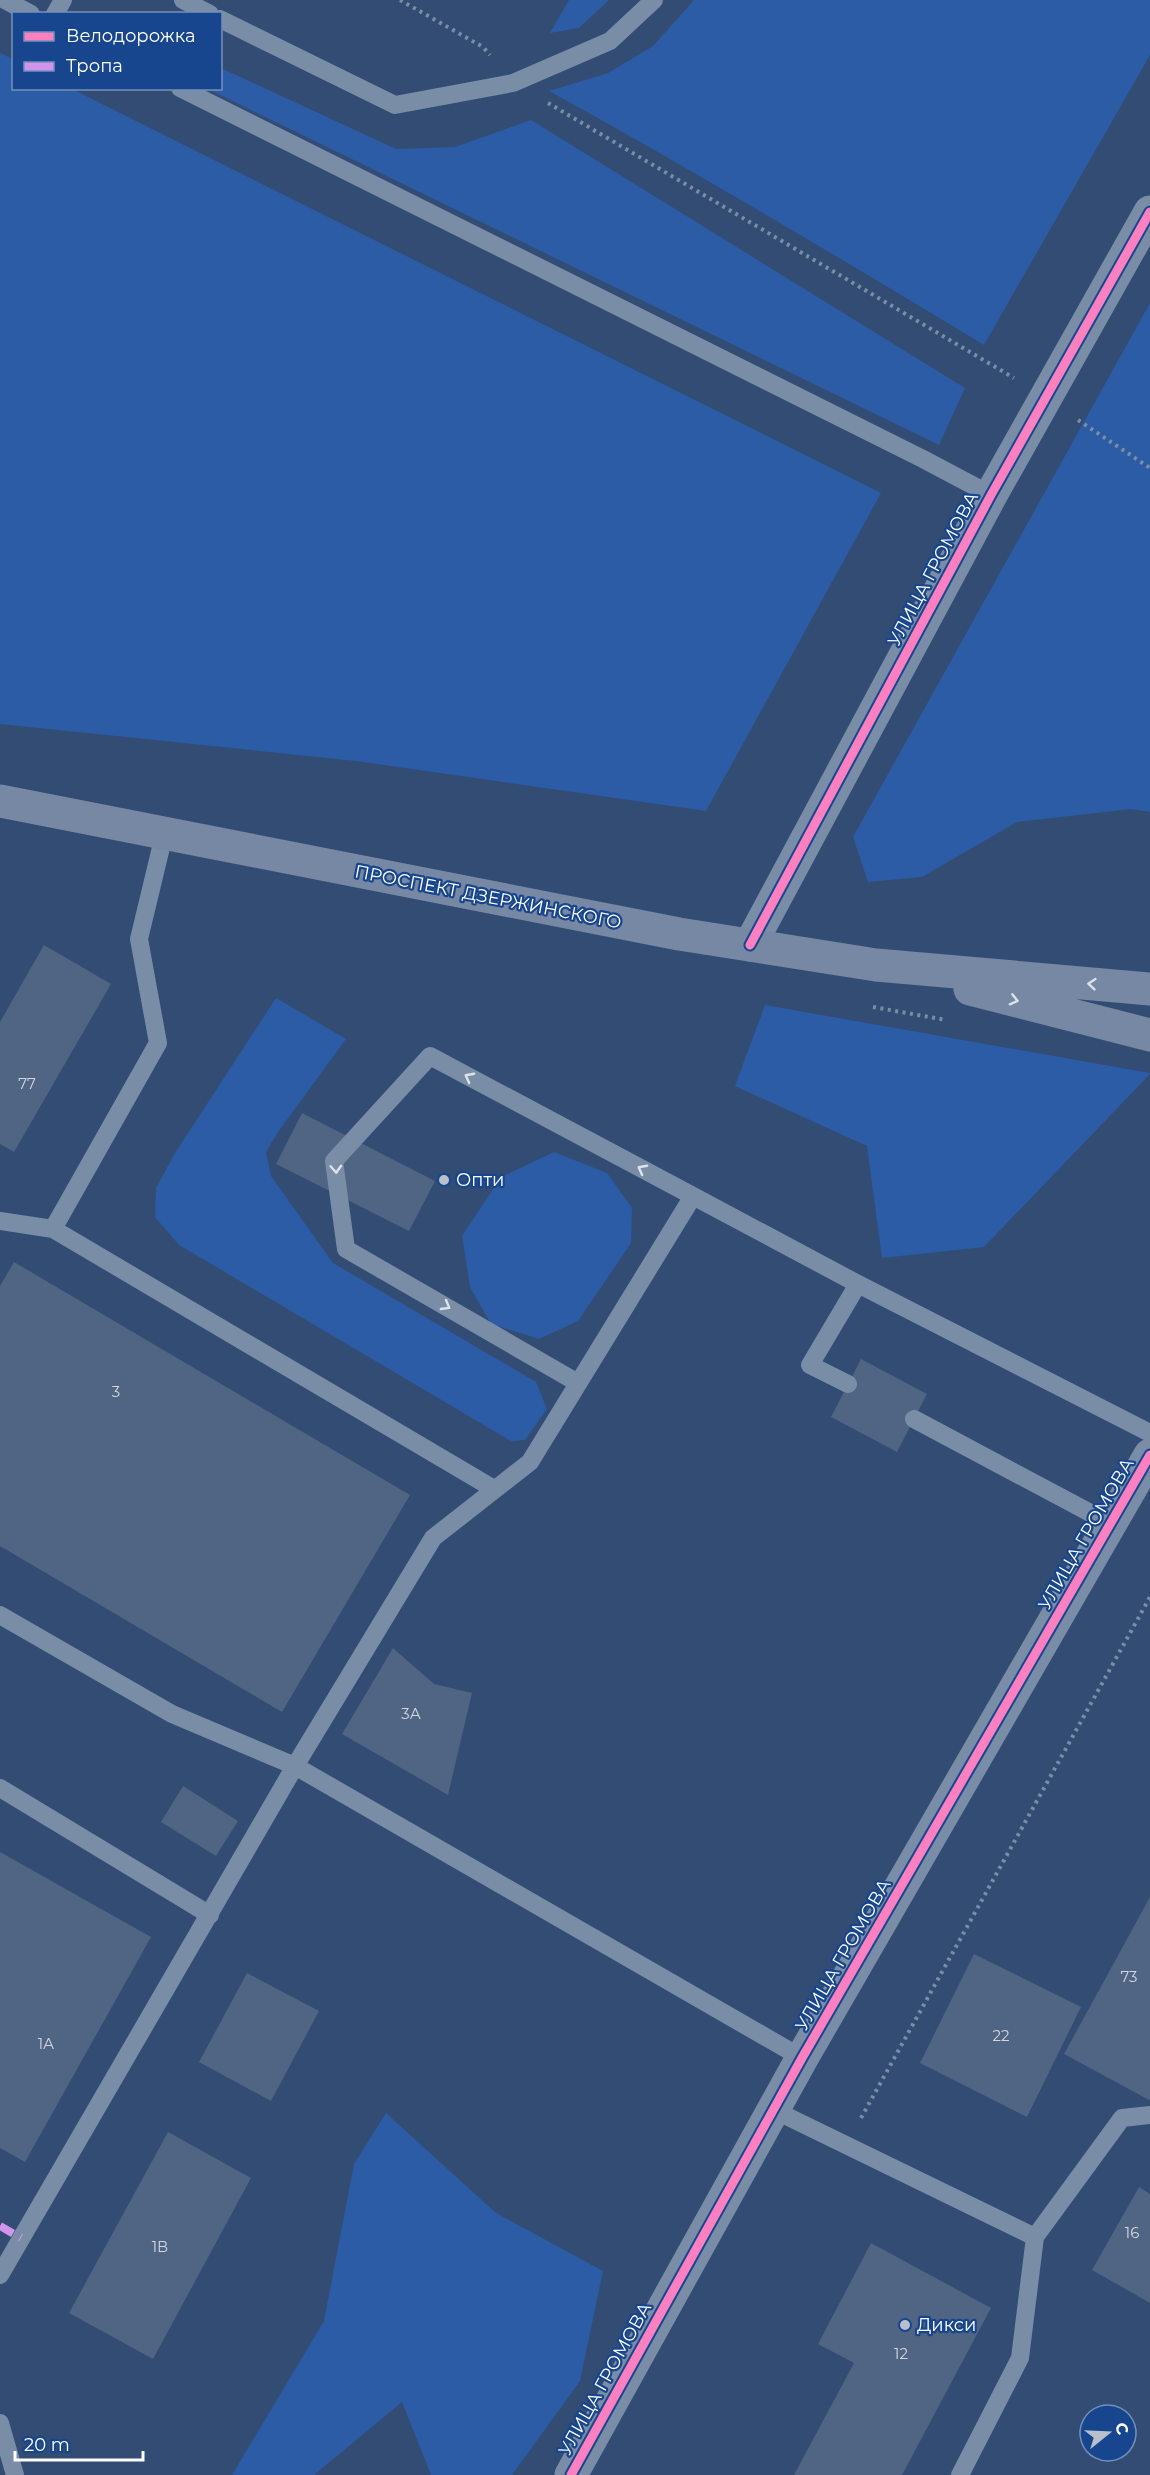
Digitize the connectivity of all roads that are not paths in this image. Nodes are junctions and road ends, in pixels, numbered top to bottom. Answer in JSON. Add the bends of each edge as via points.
{"nodes":[{"id":1,"x":5,"y":0,"type":"edge"},
{"id":2,"x":183,"y":0,"type":"edge"},
{"id":3,"x":654,"y":0,"type":"edge"},
{"id":4,"x":27,"y":12,"type":"edge"},
{"id":5,"x":206,"y":12,"type":"edge"},
{"id":6,"x":222,"y":20,"type":"edge"},
{"id":7,"x":184,"y":90,"type":"edge"},
{"id":8,"x":1150,"y":212,"type":"edge"},
{"id":9,"x":991,"y":495,"type":"junction"},
{"id":10,"x":0,"y":801,"type":"edge"},
{"id":11,"x":0,"y":808,"type":"edge"},
{"id":12,"x":102,"y":823,"type":"junction"},
{"id":13,"x":164,"y":835,"type":"junction"},
{"id":14,"x":750,"y":945,"type":"junction"},
{"id":15,"x":876,"y":965,"type":"junction"},
{"id":16,"x":1150,"y":989,"type":"edge"},
{"id":17,"x":1150,"y":1035,"type":"edge"},
{"id":18,"x":693,"y":1196,"type":"junction"},
{"id":19,"x":0,"y":1221,"type":"edge"},
{"id":20,"x":54,"y":1228,"type":"junction"},
{"id":21,"x":858,"y":1284,"type":"junction"},
{"id":22,"x":578,"y":1383,"type":"junction"},
{"id":23,"x":848,"y":1384,"type":"dead end"},
{"id":24,"x":914,"y":1419,"type":"dead end"},
{"id":25,"x":1150,"y":1433,"type":"edge"},
{"id":26,"x":1150,"y":1455,"type":"edge"},
{"id":27,"x":494,"y":1489,"type":"junction"},
{"id":28,"x":1111,"y":1524,"type":"junction"},
{"id":29,"x":0,"y":1615,"type":"edge"},
{"id":30,"x":295,"y":1766,"type":"junction"},
{"id":31,"x":0,"y":1788,"type":"edge"},
{"id":32,"x":210,"y":1915,"type":"junction"},
{"id":33,"x":802,"y":2058,"type":"junction"},
{"id":34,"x":774,"y":2110,"type":"junction"},
{"id":35,"x":1150,"y":2115,"type":"edge"},
{"id":36,"x":1035,"y":2237,"type":"junction"},
{"id":37,"x":0,"y":2275,"type":"edge"},
{"id":38,"x":0,"y":2423,"type":"edge"},
{"id":39,"x":15,"y":2475,"type":"edge"},
{"id":40,"x":571,"y":2475,"type":"edge"},
{"id":41,"x":960,"y":2475,"type":"edge"}],
"edges":[{"from":1,"to":4,"type":"lane"},
{"from":2,"to":5,"type":"lane"},
{"from":3,"to":6,"type":"lane","via":[[610,41],[513,82],[395,105]]},
{"from":7,"to":9,"type":"lane"},
{"from":8,"to":9,"type":"street","name":"УЛИЦА ГРОМОВА"},
{"from":9,"to":14,"type":"street","name":"УЛИЦА ГРОМОВА"},
{"from":10,"to":12,"type":"main road"},
{"from":11,"to":12,"type":"main road"},
{"from":12,"to":13,"type":"main road","name":"ПРОСПЕКТ ДЗЕРЖИНСКОГО"},
{"from":13,"to":14,"type":"main road","name":"ПРОСПЕКТ ДЗЕРЖИНСКОГО"},
{"from":13,"to":20,"type":"lane","via":[[139,939],[158,1043]]},
{"from":14,"to":15,"type":"main road","name":"ПРОСПЕКТ ДЗЕРЖИНСКОГО"},
{"from":16,"to":15,"type":"main road","name":"ПРОСПЕКТ ДЗЕРЖИНСКОГО","one_way":true},
{"from":15,"to":17,"type":"main road","name":"ПРОСПЕКТ ДЗЕРЖИНСКОГО","one_way":true},
{"from":18,"to":21,"type":"lane"},
{"from":18,"to":22,"type":"lane"},
{"from":18,"to":22,"type":"lane","one_way":true,"via":[[430,1056],[334,1161],[346,1249]]},
{"from":19,"to":20,"type":"lane"},
{"from":20,"to":27,"type":"lane"},
{"from":21,"to":23,"type":"lane","via":[[810,1365]]},
{"from":21,"to":25,"type":"lane"},
{"from":22,"to":27,"type":"lane","via":[[530,1462]]},
{"from":24,"to":28,"type":"lane"},
{"from":26,"to":28,"type":"street","name":"УЛИЦА ГРОМОВА"},
{"from":27,"to":30,"type":"lane","via":[[433,1538]]},
{"from":28,"to":33,"type":"street","name":"УЛИЦА ГРОМОВА"},
{"from":29,"to":30,"type":"lane","via":[[172,1714]]},
{"from":30,"to":32,"type":"lane"},
{"from":30,"to":33,"type":"lane"},
{"from":31,"to":32,"type":"lane"},
{"from":32,"to":37,"type":"lane"},
{"from":33,"to":34,"type":"street","name":"УЛИЦА ГРОМОВА"},
{"from":34,"to":36,"type":"lane"},
{"from":34,"to":40,"type":"street","name":"УЛИЦА ГРОМОВА"},
{"from":35,"to":36,"type":"lane","via":[[1122,2118]]},
{"from":36,"to":41,"type":"lane","via":[[1020,2358]]},
{"from":38,"to":39,"type":"lane"}]}
